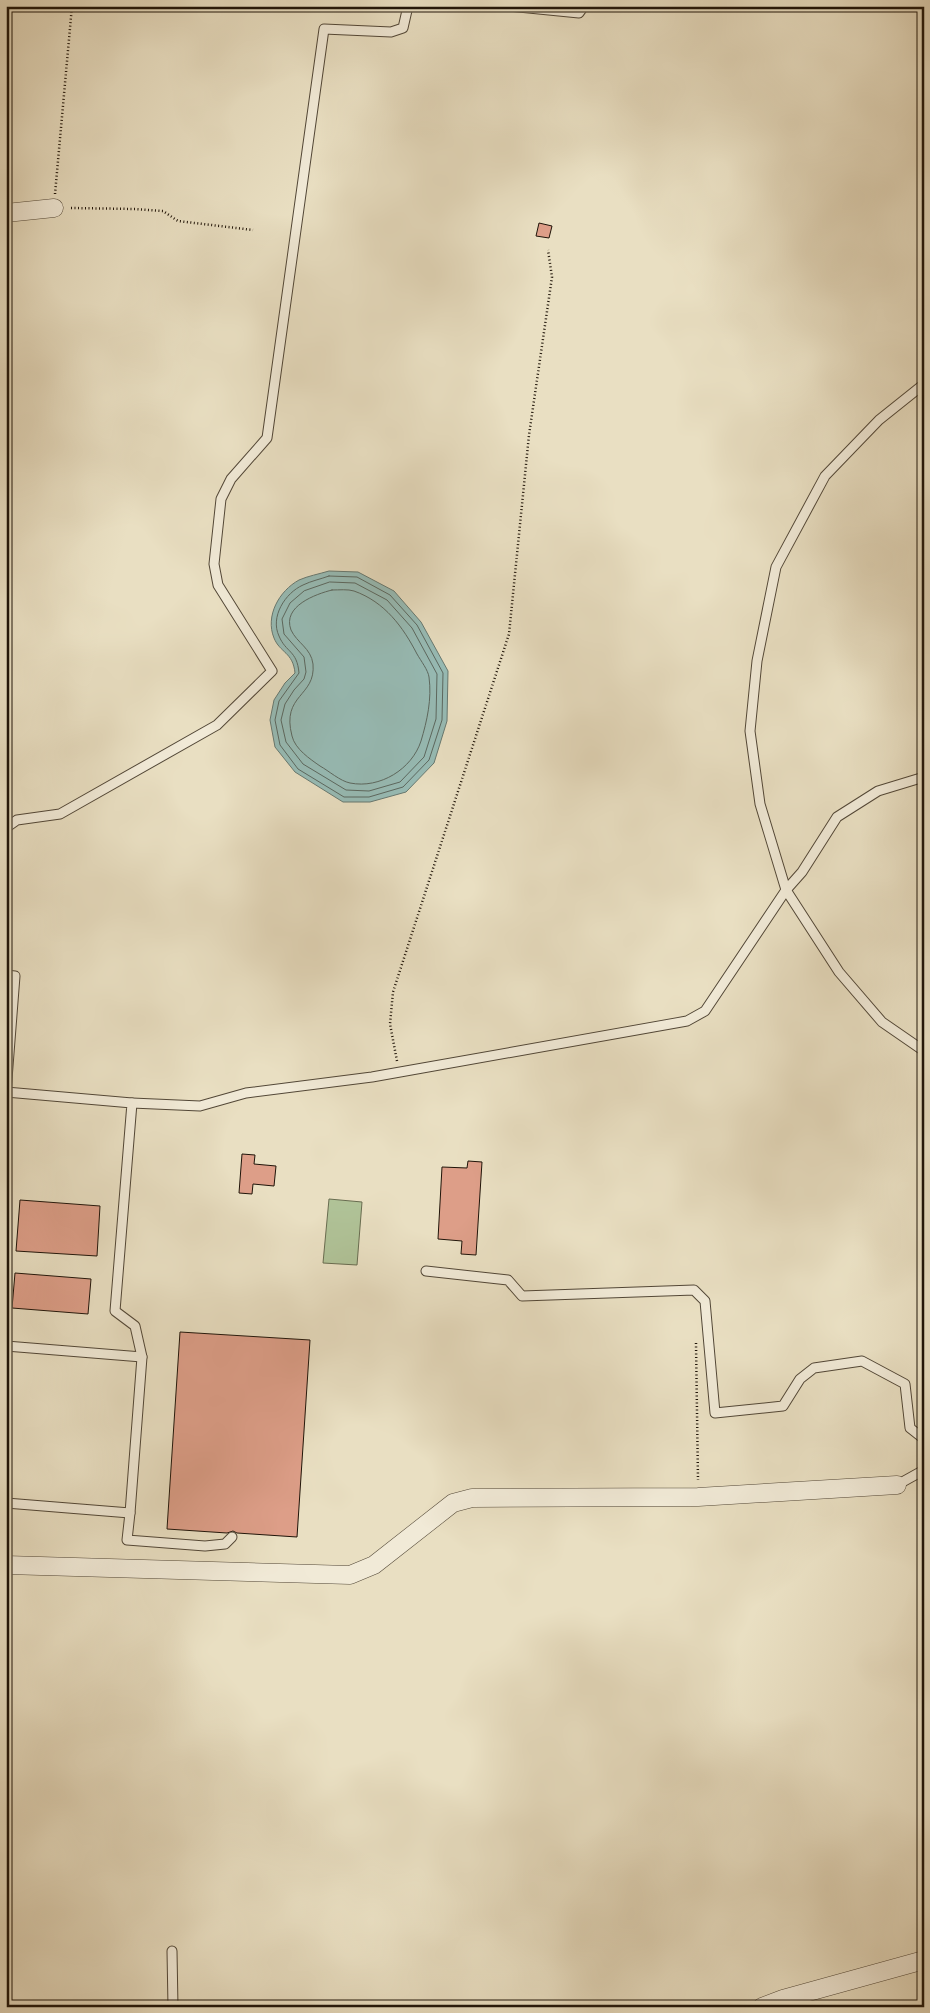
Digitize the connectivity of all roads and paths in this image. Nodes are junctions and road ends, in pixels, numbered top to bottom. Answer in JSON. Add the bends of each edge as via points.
{"nodes":[{"id":1,"x":72,"y":6,"type":"edge"},
{"id":2,"x":408,"y":6,"type":"edge"},
{"id":3,"x":507,"y":6,"type":"edge"},
{"id":4,"x":584,"y":6,"type":"edge"},
{"id":5,"x":54,"y":208,"type":"junction"},
{"id":6,"x":6,"y":213,"type":"edge"},
{"id":7,"x":254,"y":230,"type":"dead end"},
{"id":8,"x":548,"y":250,"type":"dead end"},
{"id":9,"x":924,"y":384,"type":"edge"},
{"id":10,"x":924,"y":777,"type":"edge"},
{"id":11,"x":6,"y":836,"type":"edge"},
{"id":12,"x":786,"y":890,"type":"junction"},
{"id":13,"x":6,"y":975,"type":"edge"},
{"id":14,"x":924,"y":1051,"type":"edge"},
{"id":15,"x":399,"y":1072,"type":"junction"},
{"id":16,"x":6,"y":1094,"type":"edge"},
{"id":17,"x":132,"y":1103,"type":"junction"},
{"id":18,"x":426,"y":1271,"type":"dead end"},
{"id":19,"x":696,"y":1341,"type":"dead end"},
{"id":20,"x":6,"y":1346,"type":"edge"},
{"id":21,"x":142,"y":1357,"type":"junction"},
{"id":22,"x":924,"y":1439,"type":"edge"},
{"id":23,"x":924,"y":1470,"type":"edge"},
{"id":24,"x":897,"y":1485,"type":"joint"},
{"id":25,"x":698,"y":1497,"type":"junction"},
{"id":26,"x":6,"y":1503,"type":"edge"},
{"id":27,"x":130,"y":1513,"type":"junction"},
{"id":28,"x":232,"y":1537,"type":"dead end"},
{"id":29,"x":6,"y":1565,"type":"edge"},
{"id":30,"x":172,"y":1951,"type":"dead end"},
{"id":31,"x":924,"y":1960,"type":"edge"},
{"id":32,"x":173,"y":2007,"type":"edge"},
{"id":33,"x":762,"y":2007,"type":"edge"}],
"edges":[{"from":1,"to":5,"type":"path"},
{"from":2,"to":11,"type":"lane","via":[[404,28],[391,32],[324,29],[267,438],[230,479],[220,499],[214,564],[218,585],[272,672],[217,725],[60,814],[17,820],[7,827]]},
{"from":3,"to":4,"type":"lane","via":[[580,13]]},
{"from":5,"to":6,"type":"street"},
{"from":5,"to":7,"type":"path","via":[[163,211],[178,221]]},
{"from":8,"to":15,"type":"path","via":[[552,277],[529,435],[509,634],[393,992],[390,1024]]},
{"from":9,"to":12,"type":"lane","via":[[879,420],[825,476],[776,567],[757,661],[750,730],[760,804]]},
{"from":10,"to":12,"type":"lane","via":[[878,791],[837,817],[802,872]]},
{"from":12,"to":14,"type":"lane","via":[[839,972],[882,1022]]},
{"from":12,"to":15,"type":"lane","via":[[705,1011],[687,1021]]},
{"from":13,"to":16,"type":"lane","via":[[15,976]]},
{"from":15,"to":17,"type":"lane","via":[[246,1093],[200,1106]]},
{"from":16,"to":17,"type":"lane"},
{"from":17,"to":21,"type":"lane","via":[[115,1311],[135,1326]]},
{"from":18,"to":22,"type":"lane","via":[[508,1280],[522,1296],[694,1290],[705,1301],[715,1413],[783,1406],[800,1379],[814,1368],[862,1361],[905,1384],[910,1428]]},
{"from":19,"to":25,"type":"path"},
{"from":20,"to":21,"type":"lane"},
{"from":21,"to":27,"type":"lane"},
{"from":23,"to":24,"type":"lane"},
{"from":24,"to":25,"type":"street"},
{"from":25,"to":29,"type":"street","via":[[472,1498],[453,1503],[374,1565],[350,1575]]},
{"from":26,"to":27,"type":"lane"},
{"from":27,"to":28,"type":"lane","via":[[127,1540],[204,1546],[225,1544]]},
{"from":30,"to":32,"type":"lane"},
{"from":31,"to":33,"type":"street"}]}
